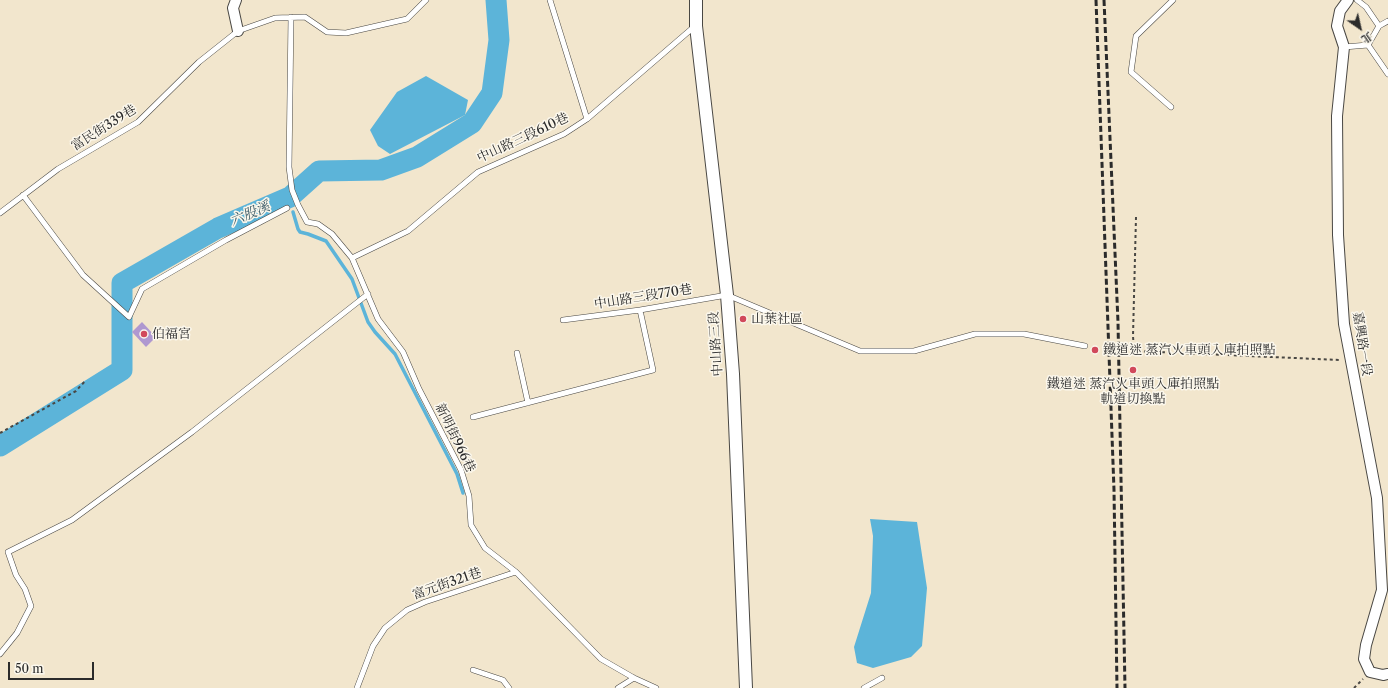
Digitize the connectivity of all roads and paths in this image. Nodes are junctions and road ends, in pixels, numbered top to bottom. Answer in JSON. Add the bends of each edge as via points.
{"nodes":[{"id":1,"x":236,"y":0,"type":"edge"},
{"id":2,"x":426,"y":0,"type":"edge"},
{"id":3,"x":550,"y":0,"type":"edge"},
{"id":4,"x":696,"y":0,"type":"edge"},
{"id":5,"x":1173,"y":0,"type":"edge"},
{"id":6,"x":1348,"y":0,"type":"edge"},
{"id":7,"x":1357,"y":0,"type":"edge"},
{"id":8,"x":291,"y":17,"type":"junction"},
{"id":9,"x":1388,"y":21,"type":"edge"},
{"id":10,"x":696,"y":26,"type":"junction"},
{"id":11,"x":1379,"y":26,"type":"junction"},
{"id":12,"x":238,"y":31,"type":"junction"},
{"id":13,"x":1368,"y":45,"type":"junction"},
{"id":14,"x":1344,"y":47,"type":"junction"},
{"id":15,"x":1388,"y":74,"type":"edge"},
{"id":16,"x":1171,"y":107,"type":"dead end"},
{"id":17,"x":587,"y":119,"type":"junction"},
{"id":18,"x":23,"y":195,"type":"junction"},
{"id":19,"x":287,"y":208,"type":"dead end"},
{"id":20,"x":0,"y":213,"type":"edge"},
{"id":21,"x":1136,"y":217,"type":"dead end"},
{"id":22,"x":352,"y":258,"type":"junction"},
{"id":23,"x":368,"y":294,"type":"junction"},
{"id":24,"x":727,"y":295,"type":"junction"},
{"id":25,"x":640,"y":310,"type":"junction"},
{"id":26,"x":563,"y":320,"type":"dead end"},
{"id":27,"x":1085,"y":346,"type":"dead end"},
{"id":28,"x":518,"y":353,"type":"dead end"},
{"id":29,"x":1351,"y":361,"type":"junction"},
{"id":30,"x":86,"y":380,"type":"dead end"},
{"id":31,"x":528,"y":403,"type":"junction"},
{"id":32,"x":473,"y":417,"type":"dead end"},
{"id":33,"x":0,"y":433,"type":"edge"},
{"id":34,"x":516,"y":572,"type":"junction"},
{"id":35,"x":0,"y":654,"type":"edge"},
{"id":36,"x":473,"y":670,"type":"dead end"},
{"id":37,"x":1388,"y":674,"type":"edge"},
{"id":38,"x":634,"y":678,"type":"junction"},
{"id":39,"x":882,"y":678,"type":"dead end"},
{"id":40,"x":357,"y":688,"type":"edge"},
{"id":41,"x":508,"y":688,"type":"edge"},
{"id":42,"x":618,"y":688,"type":"edge"},
{"id":43,"x":656,"y":688,"type":"edge"},
{"id":44,"x":746,"y":688,"type":"edge"},
{"id":45,"x":864,"y":688,"type":"edge"}],
"edges":[{"from":1,"to":12,"type":"street","via":[[233,8]]},
{"from":2,"to":8,"type":"lane","name":"富民街339巷","via":[[407,19],[346,33],[327,32],[305,17]]},
{"from":3,"to":17,"type":"lane"},
{"from":4,"to":10,"type":"street","name":"中山路三段"},
{"from":5,"to":16,"type":"lane","via":[[1136,36],[1131,72]]},
{"from":6,"to":14,"type":"street","name":"嘉興路一段","via":[[1340,11],[1337,26]]},
{"from":7,"to":11,"type":"lane","via":[[1366,7]]},
{"from":8,"to":12,"type":"lane","name":"富民街339巷","via":[[275,18]]},
{"from":8,"to":22,"type":"lane","name":"新明街966巷","via":[[288,167],[292,190],[307,222],[318,224],[332,234]]},
{"from":9,"to":11,"type":"lane"},
{"from":10,"to":17,"type":"lane","name":"中山路三段610巷"},
{"from":10,"to":24,"type":"street","name":"中山路三段"},
{"from":11,"to":13,"type":"lane"},
{"from":12,"to":18,"type":"lane","name":"富民街339巷","via":[[199,62],[138,122],[58,169]]},
{"from":13,"to":14,"type":"lane"},
{"from":13,"to":15,"type":"lane"},
{"from":14,"to":29,"type":"street","name":"嘉興路一段","via":[[1337,116],[1338,235],[1344,324]]},
{"from":17,"to":22,"type":"lane","name":"中山路三段610巷","via":[[564,134],[478,172],[408,231]]},
{"from":18,"to":19,"type":"lane","via":[[83,275],[129,317],[142,289]]},
{"from":18,"to":20,"type":"lane","name":"富民街339巷"},
{"from":21,"to":29,"type":"path","via":[[1134,351]]},
{"from":22,"to":23,"type":"lane","name":"新明街966巷"},
{"from":23,"to":34,"type":"lane","name":"新明街966巷","via":[[378,319],[403,352],[461,470],[469,496],[471,525],[485,548]]},
{"from":23,"to":35,"type":"lane","via":[[192,432],[72,520],[8,552],[31,606],[17,633]]},
{"from":24,"to":25,"type":"lane","name":"中山路三段770巷"},
{"from":24,"to":27,"type":"lane","via":[[860,350],[914,351],[975,334],[1024,334]]},
{"from":24,"to":44,"type":"street","name":"中山路三段","via":[[733,374]]},
{"from":25,"to":26,"type":"lane","name":"中山路三段770巷"},
{"from":25,"to":31,"type":"lane","via":[[653,370]]},
{"from":28,"to":31,"type":"lane"},
{"from":29,"to":37,"type":"street","name":"嘉興路一段","via":[[1377,498],[1382,590],[1364,659],[1370,672]]},
{"from":30,"to":33,"type":"path","via":[[76,391]]},
{"from":31,"to":32,"type":"lane"},
{"from":34,"to":38,"type":"lane","name":"新明街966巷","via":[[601,658]]},
{"from":34,"to":40,"type":"lane","name":"富元街321巷","via":[[407,610],[385,628],[374,646]]},
{"from":36,"to":41,"type":"lane","via":[[503,680]]},
{"from":38,"to":42,"type":"lane"},
{"from":38,"to":43,"type":"lane","name":"新明街966巷"},
{"from":39,"to":45,"type":"lane"}]}
